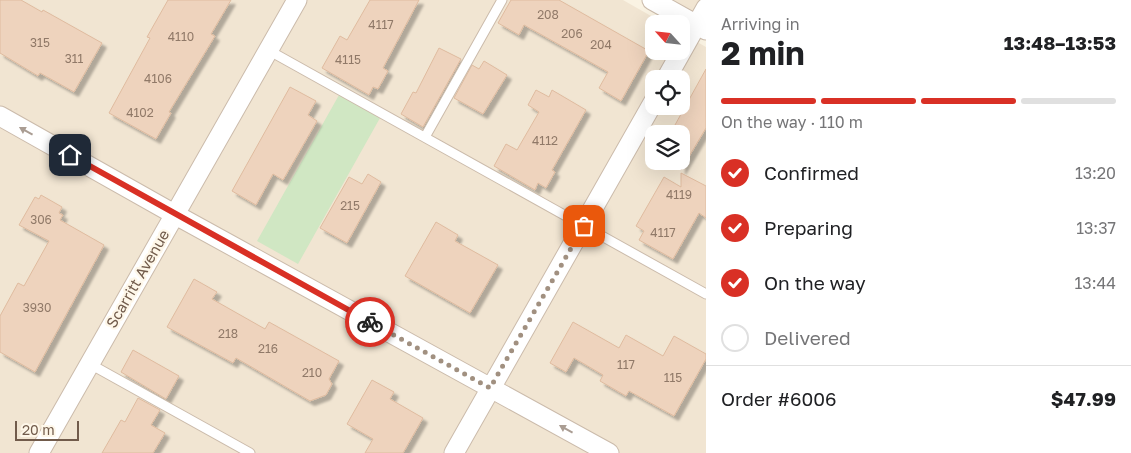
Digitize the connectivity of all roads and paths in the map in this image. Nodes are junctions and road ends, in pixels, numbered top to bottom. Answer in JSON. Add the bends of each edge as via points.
{"nodes":[{"id":1,"x":297,"y":0,"type":"edge"},
{"id":2,"x":502,"y":0,"type":"edge"},
{"id":3,"x":652,"y":0,"type":"edge"},
{"id":4,"x":706,"y":8,"type":"edge"},
{"id":5,"x":701,"y":27,"type":"edge"},
{"id":6,"x":268,"y":50,"type":"junction"},
{"id":7,"x":672,"y":70,"type":"edge"},
{"id":8,"x":646,"y":115,"type":"edge"},
{"id":9,"x":0,"y":116,"type":"edge"},
{"id":10,"x":425,"y":137,"type":"junction"},
{"id":11,"x":174,"y":214,"type":"junction"},
{"id":12,"x":584,"y":226,"type":"junction"},
{"id":13,"x":706,"y":294,"type":"edge"},
{"id":14,"x":90,"y":364,"type":"junction"},
{"id":15,"x":490,"y":388,"type":"junction"},
{"id":16,"x":39,"y":453,"type":"edge"},
{"id":17,"x":250,"y":453,"type":"edge"},
{"id":18,"x":454,"y":453,"type":"edge"},
{"id":19,"x":609,"y":453,"type":"edge"}],
"edges":[{"from":1,"to":6,"type":"street","name":"Scarritt Avenue"},
{"from":2,"to":10,"type":"lane"},
{"from":3,"to":5,"type":"street"},
{"from":4,"to":5,"type":"street"},
{"from":5,"to":7,"type":"street"},
{"from":6,"to":10,"type":"lane"},
{"from":6,"to":11,"type":"street","name":"Scarritt Avenue"},
{"from":8,"to":12,"type":"street"},
{"from":11,"to":9,"type":"street","one_way":true},
{"from":10,"to":12,"type":"lane"},
{"from":11,"to":14,"type":"street","name":"Scarritt Avenue"},
{"from":11,"to":15,"type":"street"},
{"from":12,"to":13,"type":"lane"},
{"from":12,"to":15,"type":"street"},
{"from":14,"to":16,"type":"street","name":"Scarritt Avenue"},
{"from":14,"to":17,"type":"lane"},
{"from":15,"to":18,"type":"street"},
{"from":19,"to":15,"type":"street","one_way":true}]}
